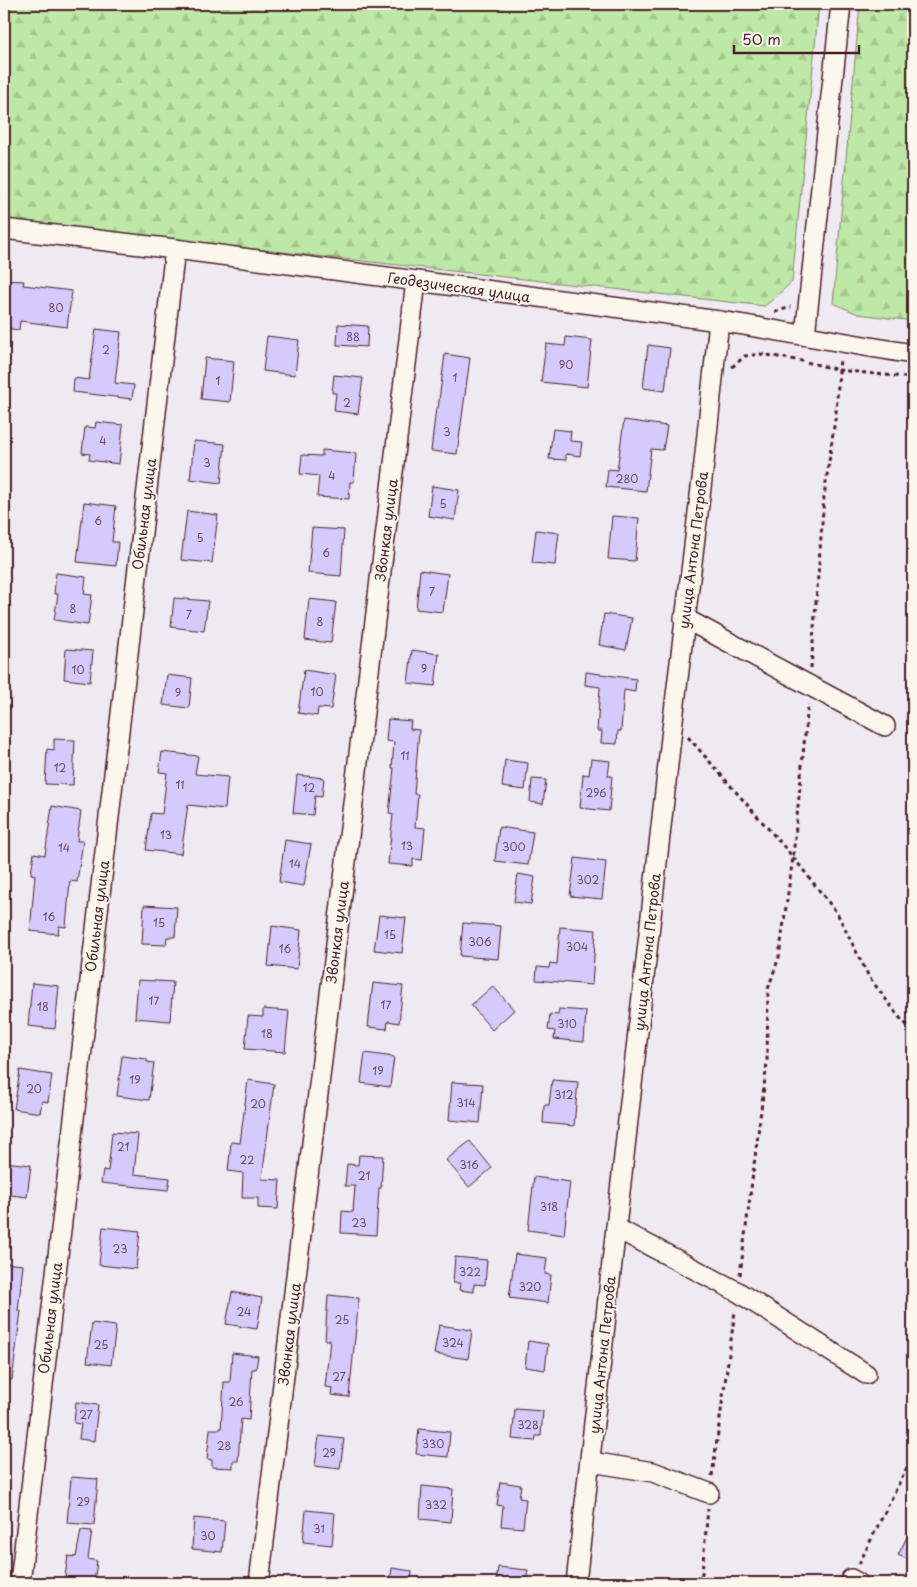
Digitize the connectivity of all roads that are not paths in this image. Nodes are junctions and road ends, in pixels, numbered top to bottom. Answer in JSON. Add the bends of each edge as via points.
{"nodes":[{"id":1,"x":841,"y":4,"type":"edge"},
{"id":2,"x":4,"y":229,"type":"edge"},
{"id":3,"x":175,"y":249,"type":"junction"},
{"id":4,"x":416,"y":281,"type":"junction"},
{"id":5,"x":719,"y":321,"type":"junction"},
{"id":6,"x":805,"y":335,"type":"junction"},
{"id":7,"x":913,"y":354,"type":"edge"},
{"id":8,"x":684,"y":618,"type":"junction"},
{"id":9,"x":884,"y":726,"type":"dead end"},
{"id":10,"x":616,"y":1228,"type":"junction"},
{"id":11,"x":866,"y":1374,"type":"dead end"},
{"id":12,"x":591,"y":1462,"type":"junction"},
{"id":13,"x":709,"y":1493,"type":"road end"},
{"id":14,"x":20,"y":1583,"type":"edge"},
{"id":15,"x":259,"y":1583,"type":"edge"},
{"id":16,"x":576,"y":1583,"type":"edge"}],
"edges":[{"from":1,"to":6,"type":"street"},
{"from":2,"to":3,"type":"street","name":"Геодезическая улица"},
{"from":3,"to":4,"type":"street","name":"Геодезическая улица"},
{"from":3,"to":14,"type":"street","name":"Обильная улица"},
{"from":4,"to":5,"type":"street","name":"Геодезическая улица"},
{"from":4,"to":15,"type":"street","name":"Звонкая улица"},
{"from":5,"to":6,"type":"street","name":"Геодезическая улица"},
{"from":5,"to":8,"type":"street","name":"улица Антона Петрова"},
{"from":6,"to":7,"type":"street","name":"Геодезическая улица"},
{"from":8,"to":9,"type":"street"},
{"from":8,"to":10,"type":"street","name":"улица Антона Петрова"},
{"from":10,"to":11,"type":"street","via":[[738,1292]]},
{"from":10,"to":12,"type":"street","name":"улица Антона Петрова"},
{"from":12,"to":13,"type":"street","via":[[653,1472]]},
{"from":12,"to":16,"type":"street","name":"улица Антона Петрова"}]}
